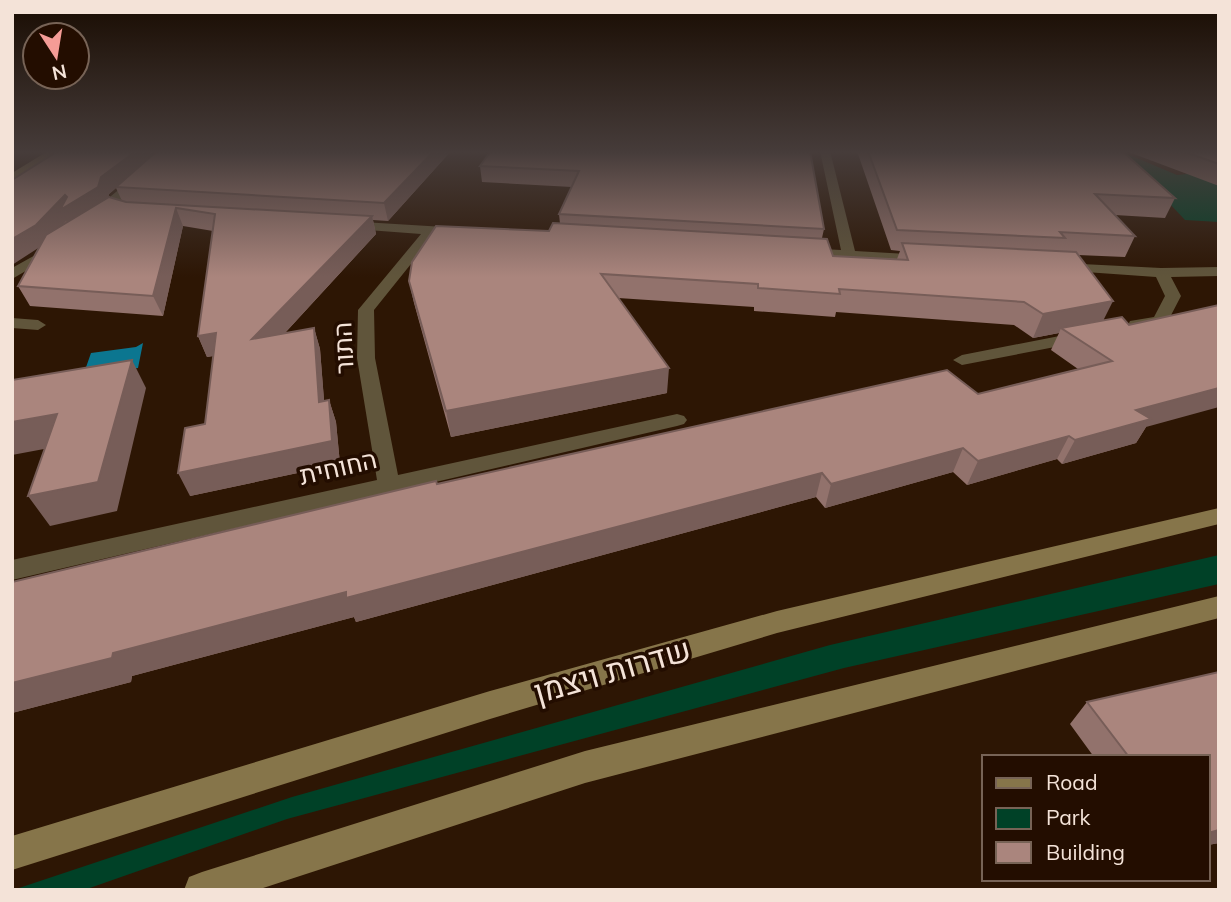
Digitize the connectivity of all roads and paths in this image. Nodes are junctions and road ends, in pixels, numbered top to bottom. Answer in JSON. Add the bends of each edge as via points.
{"nodes":[{"id":1,"x":122,"y":193,"type":"edge"},
{"id":2,"x":835,"y":193,"type":"edge"},
{"id":3,"x":148,"y":213,"type":"edge"},
{"id":4,"x":336,"y":225,"type":"edge"},
{"id":5,"x":431,"y":230,"type":"junction"},
{"id":6,"x":482,"y":233,"type":"edge"},
{"id":7,"x":65,"y":241,"type":"edge"},
{"id":8,"x":795,"y":252,"type":"edge"},
{"id":9,"x":849,"y":255,"type":"junction"},
{"id":10,"x":944,"y":261,"type":"edge"},
{"id":11,"x":1052,"y":267,"type":"edge"},
{"id":12,"x":1219,"y":271,"type":"edge"},
{"id":13,"x":1161,"y":273,"type":"junction"},
{"id":14,"x":12,"y":275,"type":"edge"},
{"id":15,"x":12,"y":323,"type":"edge"},
{"id":16,"x":38,"y":325,"type":"dead end"},
{"id":17,"x":1121,"y":328,"type":"edge"},
{"id":18,"x":1094,"y":334,"type":"edge"},
{"id":19,"x":962,"y":360,"type":"dead end"},
{"id":20,"x":677,"y":420,"type":"dead end"},
{"id":21,"x":389,"y":484,"type":"junction"},
{"id":22,"x":1219,"y":516,"type":"edge"},
{"id":23,"x":12,"y":570,"type":"edge"},
{"id":24,"x":1219,"y":607,"type":"edge"},
{"id":25,"x":12,"y":853,"type":"edge"},
{"id":26,"x":202,"y":890,"type":"edge"}],
"edges":[{"from":1,"to":3,"type":"street","via":[[110,211]]},
{"from":2,"to":9,"type":"street"},
{"from":4,"to":5,"type":"street"},
{"from":5,"to":6,"type":"street"},
{"from":5,"to":21,"type":"street","name":"התור","via":[[366,310],[366,358]]},
{"from":7,"to":14,"type":"street"},
{"from":8,"to":9,"type":"street"},
{"from":9,"to":10,"type":"street"},
{"from":11,"to":13,"type":"street"},
{"from":12,"to":13,"type":"street"},
{"from":13,"to":17,"type":"street","via":[[1173,296],[1160,321]]},
{"from":15,"to":16,"type":"street"},
{"from":18,"to":19,"type":"street"},
{"from":20,"to":21,"type":"street","name":"החוחית"},
{"from":21,"to":23,"type":"street","name":"החוחית"},
{"from":22,"to":25,"type":"street","name":"שדרות ויצמן","via":[[777,622],[490,705]]},
{"from":24,"to":26,"type":"street","via":[[585,767]]}]}
